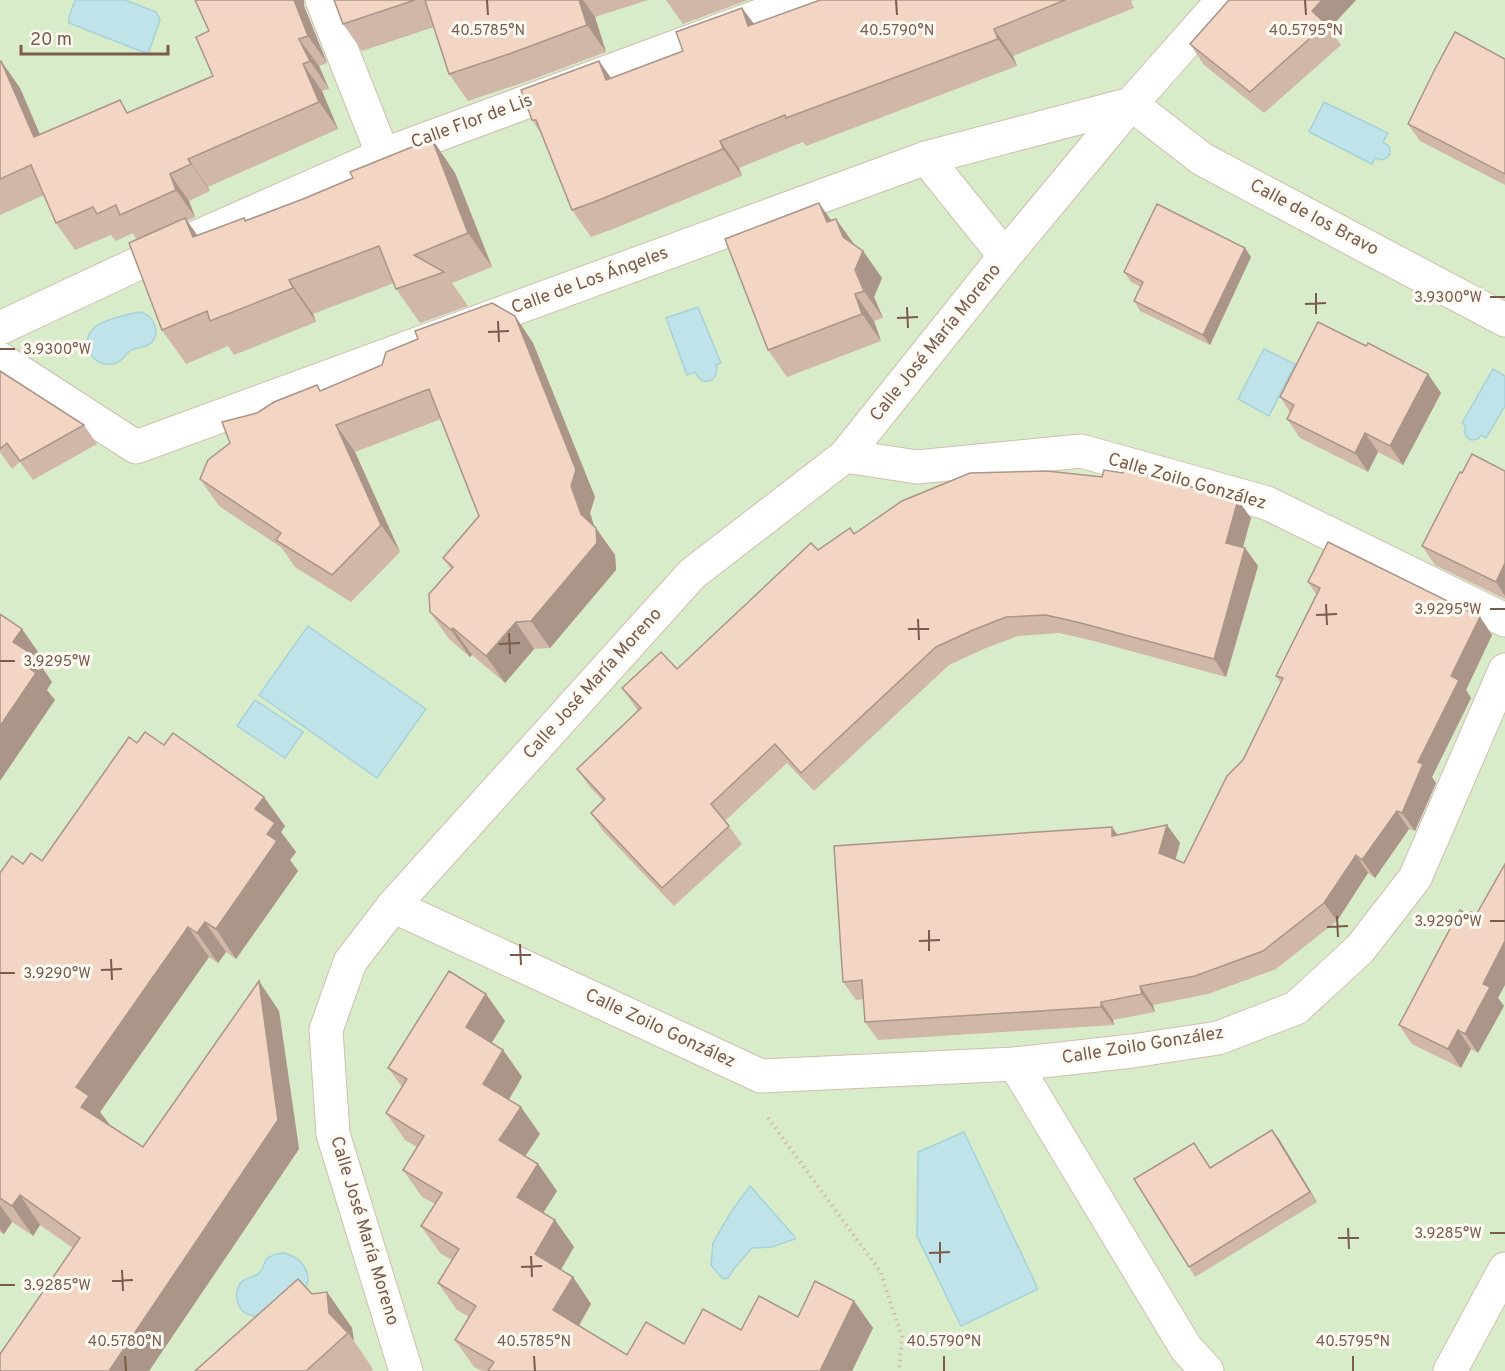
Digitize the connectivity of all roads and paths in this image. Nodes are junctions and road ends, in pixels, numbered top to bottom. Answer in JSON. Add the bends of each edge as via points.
{"nodes":[{"id":1,"x":322,"y":0,"type":"edge"},
{"id":2,"x":1223,"y":0,"type":"edge"},
{"id":3,"x":799,"y":1,"type":"edge"},
{"id":4,"x":1131,"y":104,"type":"junction"},
{"id":5,"x":383,"y":155,"type":"junction"},
{"id":6,"x":926,"y":158,"type":"junction"},
{"id":7,"x":1005,"y":256,"type":"junction"},
{"id":8,"x":1505,"y":320,"type":"edge"},
{"id":9,"x":0,"y":328,"type":"edge"},
{"id":10,"x":0,"y":359,"type":"edge"},
{"id":11,"x":845,"y":456,"type":"junction"},
{"id":12,"x":1505,"y":620,"type":"edge"},
{"id":13,"x":1505,"y":670,"type":"edge"},
{"id":14,"x":393,"y":906,"type":"junction"},
{"id":15,"x":1015,"y":1064,"type":"junction"},
{"id":16,"x":761,"y":1076,"type":"junction"},
{"id":17,"x":1505,"y":1269,"type":"edge"},
{"id":18,"x":406,"y":1371,"type":"edge"},
{"id":19,"x":899,"y":1371,"type":"edge"},
{"id":20,"x":1207,"y":1371,"type":"edge"},
{"id":21,"x":1450,"y":1371,"type":"edge"}],
"edges":[{"from":1,"to":5,"type":"street"},
{"from":2,"to":4,"type":"street"},
{"from":3,"to":5,"type":"street","name":"Calle Flor de Lis"},
{"from":4,"to":6,"type":"street","name":"Calle de Los Ángeles"},
{"from":4,"to":7,"type":"street","name":"Calle José María Moreno"},
{"from":4,"to":8,"type":"street","name":"Calle de los Bravo","via":[[1202,159]]},
{"from":5,"to":9,"type":"street","name":"Calle Flor de Lis"},
{"from":6,"to":7,"type":"street"},
{"from":6,"to":10,"type":"street","name":"Calle de Los Ángeles","via":[[136,447]]},
{"from":7,"to":11,"type":"street","name":"Calle José María Moreno"},
{"from":11,"to":12,"type":"street","name":"Calle Zoilo González","via":[[917,468],[1081,451],[1267,503]]},
{"from":11,"to":14,"type":"street","name":"Calle José María Moreno","via":[[692,574]]},
{"from":13,"to":15,"type":"street","name":"Calle Zoilo González","via":[[1415,878],[1360,949],[1296,1008],[1218,1038]]},
{"from":14,"to":16,"type":"street","name":"Calle Zoilo González"},
{"from":14,"to":18,"type":"street","name":"Calle José María Moreno","via":[[350,962],[326,1030],[333,1134]]},
{"from":15,"to":16,"type":"street","name":"Calle Zoilo González"},
{"from":15,"to":20,"type":"street","via":[[1186,1348]]},
{"from":16,"to":19,"type":"path","via":[[760,1106],[880,1271],[902,1337]]},
{"from":17,"to":21,"type":"street"}]}
